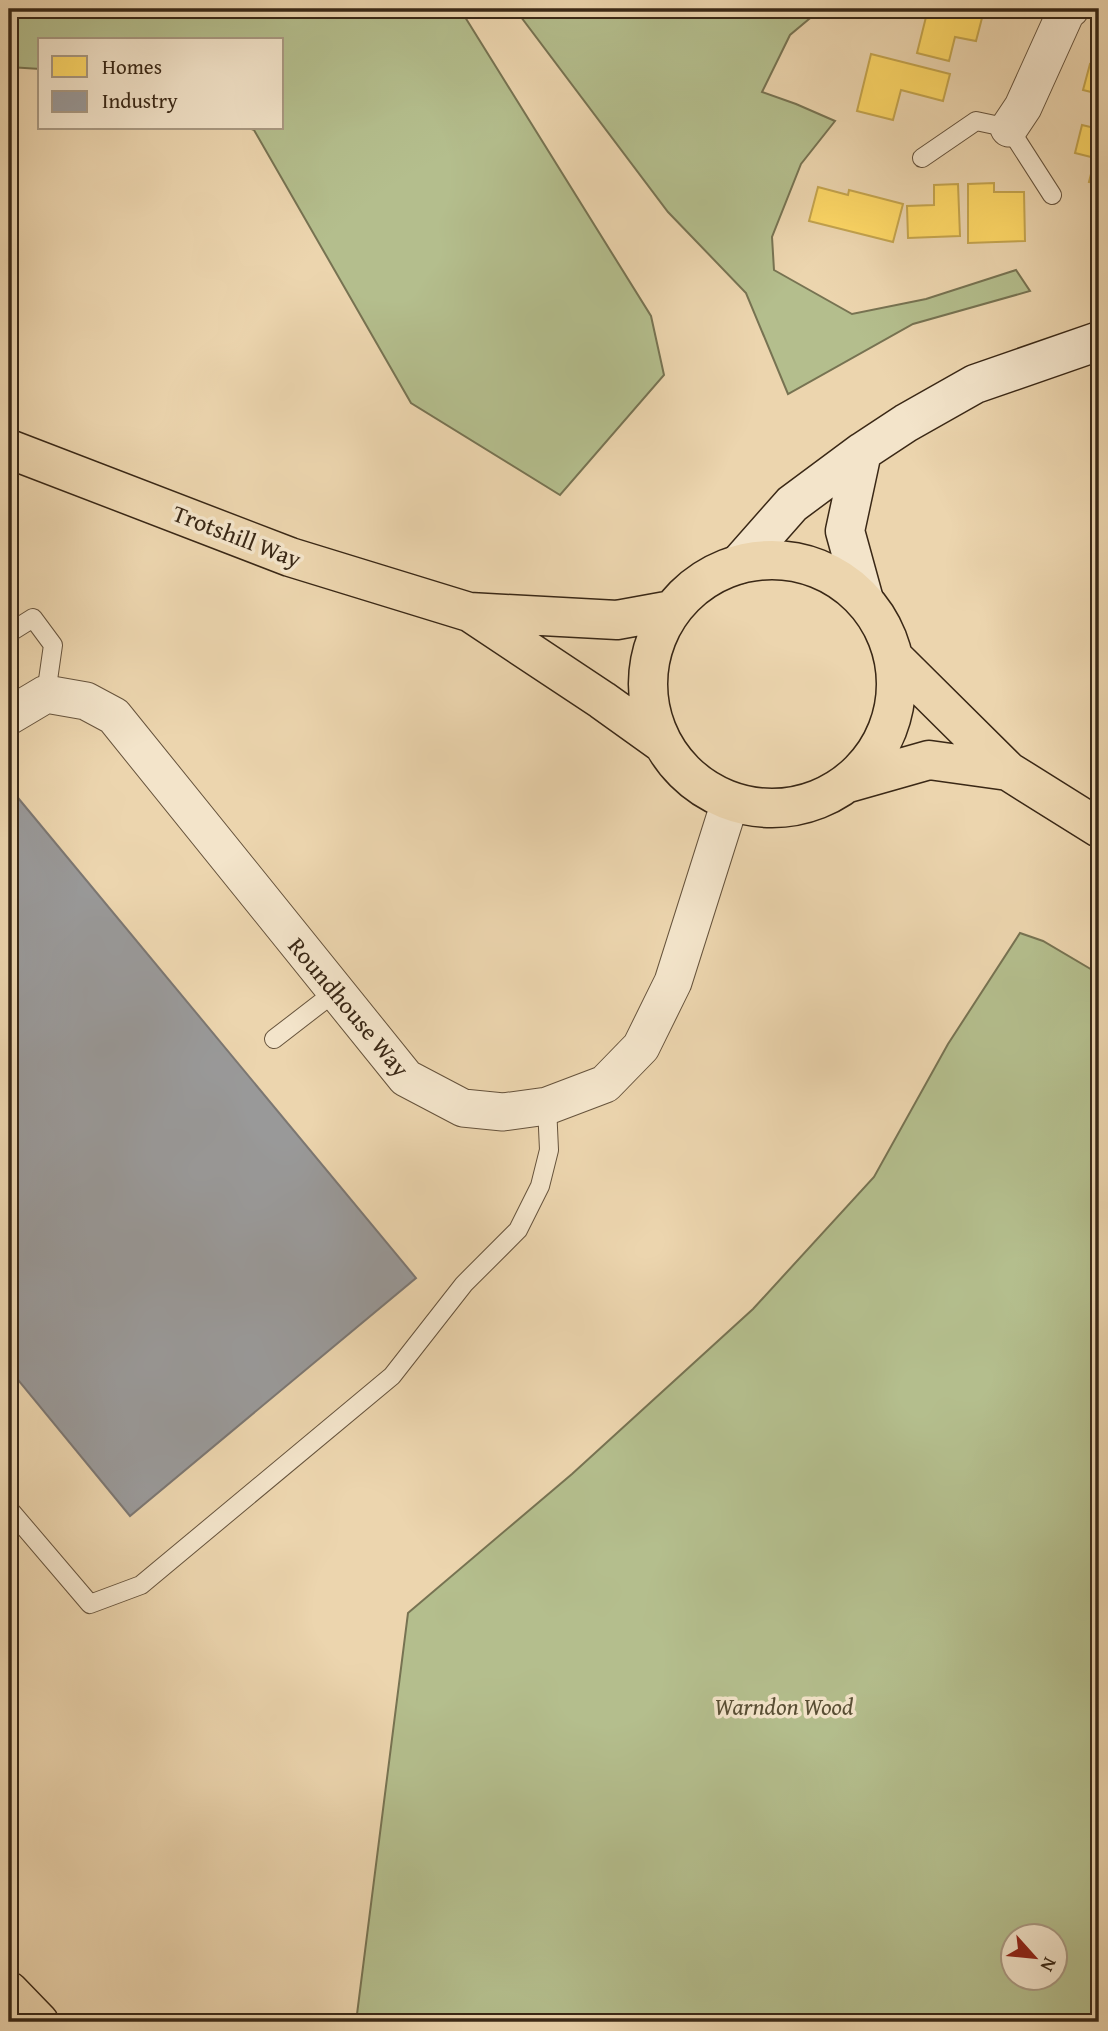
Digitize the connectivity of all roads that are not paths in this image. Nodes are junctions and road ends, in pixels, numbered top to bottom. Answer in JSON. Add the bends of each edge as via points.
{"nodes":[{"id":1,"x":1070,"y":9,"type":"edge"},
{"id":2,"x":1009,"y":128,"type":"junction"},
{"id":3,"x":922,"y":158,"type":"dead end"},
{"id":4,"x":1052,"y":195,"type":"dead end"},
{"id":5,"x":1099,"y":341,"type":"edge"},
{"id":6,"x":9,"y":449,"type":"edge"},
{"id":7,"x":862,"y":452,"type":"junction"},
{"id":8,"x":739,"y":564,"type":"junction"},
{"id":9,"x":864,"y":600,"type":"junction"},
{"id":10,"x":672,"y":610,"type":"junction"},
{"id":11,"x":469,"y":612,"type":"junction"},
{"id":12,"x":9,"y":633,"type":"edge"},
{"id":13,"x":893,"y":657,"type":"junction"},
{"id":14,"x":46,"y":694,"type":"junction"},
{"id":15,"x":9,"y":716,"type":"edge"},
{"id":16,"x":662,"y":743,"type":"junction"},
{"id":17,"x":1008,"y":771,"type":"junction"},
{"id":18,"x":848,"y":783,"type":"junction"},
{"id":19,"x":730,"y":802,"type":"junction"},
{"id":20,"x":1099,"y":828,"type":"edge"},
{"id":21,"x":335,"y":992,"type":"junction"},
{"id":22,"x":274,"y":1039,"type":"dead end"},
{"id":23,"x":547,"y":1106,"type":"junction"},
{"id":24,"x":9,"y":1509,"type":"edge"},
{"id":25,"x":9,"y":1991,"type":"edge"},
{"id":26,"x":39,"y":2022,"type":"edge"}],
"edges":[{"from":1,"to":2,"type":"street"},
{"from":2,"to":3,"type":"lane","via":[[976,121]]},
{"from":2,"to":4,"type":"lane"},
{"from":5,"to":7,"type":"street","via":[[975,384]]},
{"from":6,"to":11,"type":"main road","name":"Trotshill Way","via":[[290,557]]},
{"from":7,"to":8,"type":"street","via":[[792,505]]},
{"from":7,"to":9,"type":"street","via":[[845,531]]},
{"from":8,"to":9,"type":"main road","via":[[773,560],[807,565],[838,579]]},
{"from":8,"to":10,"type":"main road","via":[[714,574]]},
{"from":9,"to":13,"type":"main road","via":[[883,627]]},
{"from":10,"to":11,"type":"main road","name":"Trotshill Way","via":[[617,620]]},
{"from":10,"to":16,"type":"main road","via":[[655,641],[648,675],[649,710]]},
{"from":11,"to":16,"type":"main road","name":"Trotshill Way"},
{"from":12,"to":14,"type":"lane","via":[[33,618],[53,645]]},
{"from":13,"to":17,"type":"main road"},
{"from":13,"to":18,"type":"main road","via":[[896,692],[889,727],[873,758]]},
{"from":14,"to":15,"type":"street"},
{"from":14,"to":21,"type":"street","name":"Roundhouse Way","via":[[86,701],[114,716]]},
{"from":16,"to":19,"type":"main road","via":[[679,768],[703,789]]},
{"from":17,"to":18,"type":"main road","via":[[929,760]]},
{"from":17,"to":20,"type":"main road"},
{"from":18,"to":19,"type":"main road","via":[[811,803],[771,810]]},
{"from":19,"to":23,"type":"street","name":"Roundhouse Way","via":[[673,982],[641,1047],[605,1084]]},
{"from":21,"to":22,"type":"lane"},
{"from":21,"to":23,"type":"street","name":"Roundhouse Way","via":[[405,1078],[463,1108],[503,1112]]},
{"from":23,"to":24,"type":"lane","via":[[549,1150],[540,1186],[518,1230],[464,1284],[392,1376],[141,1585],[90,1604]]},
{"from":25,"to":26,"type":"main road"}]}
